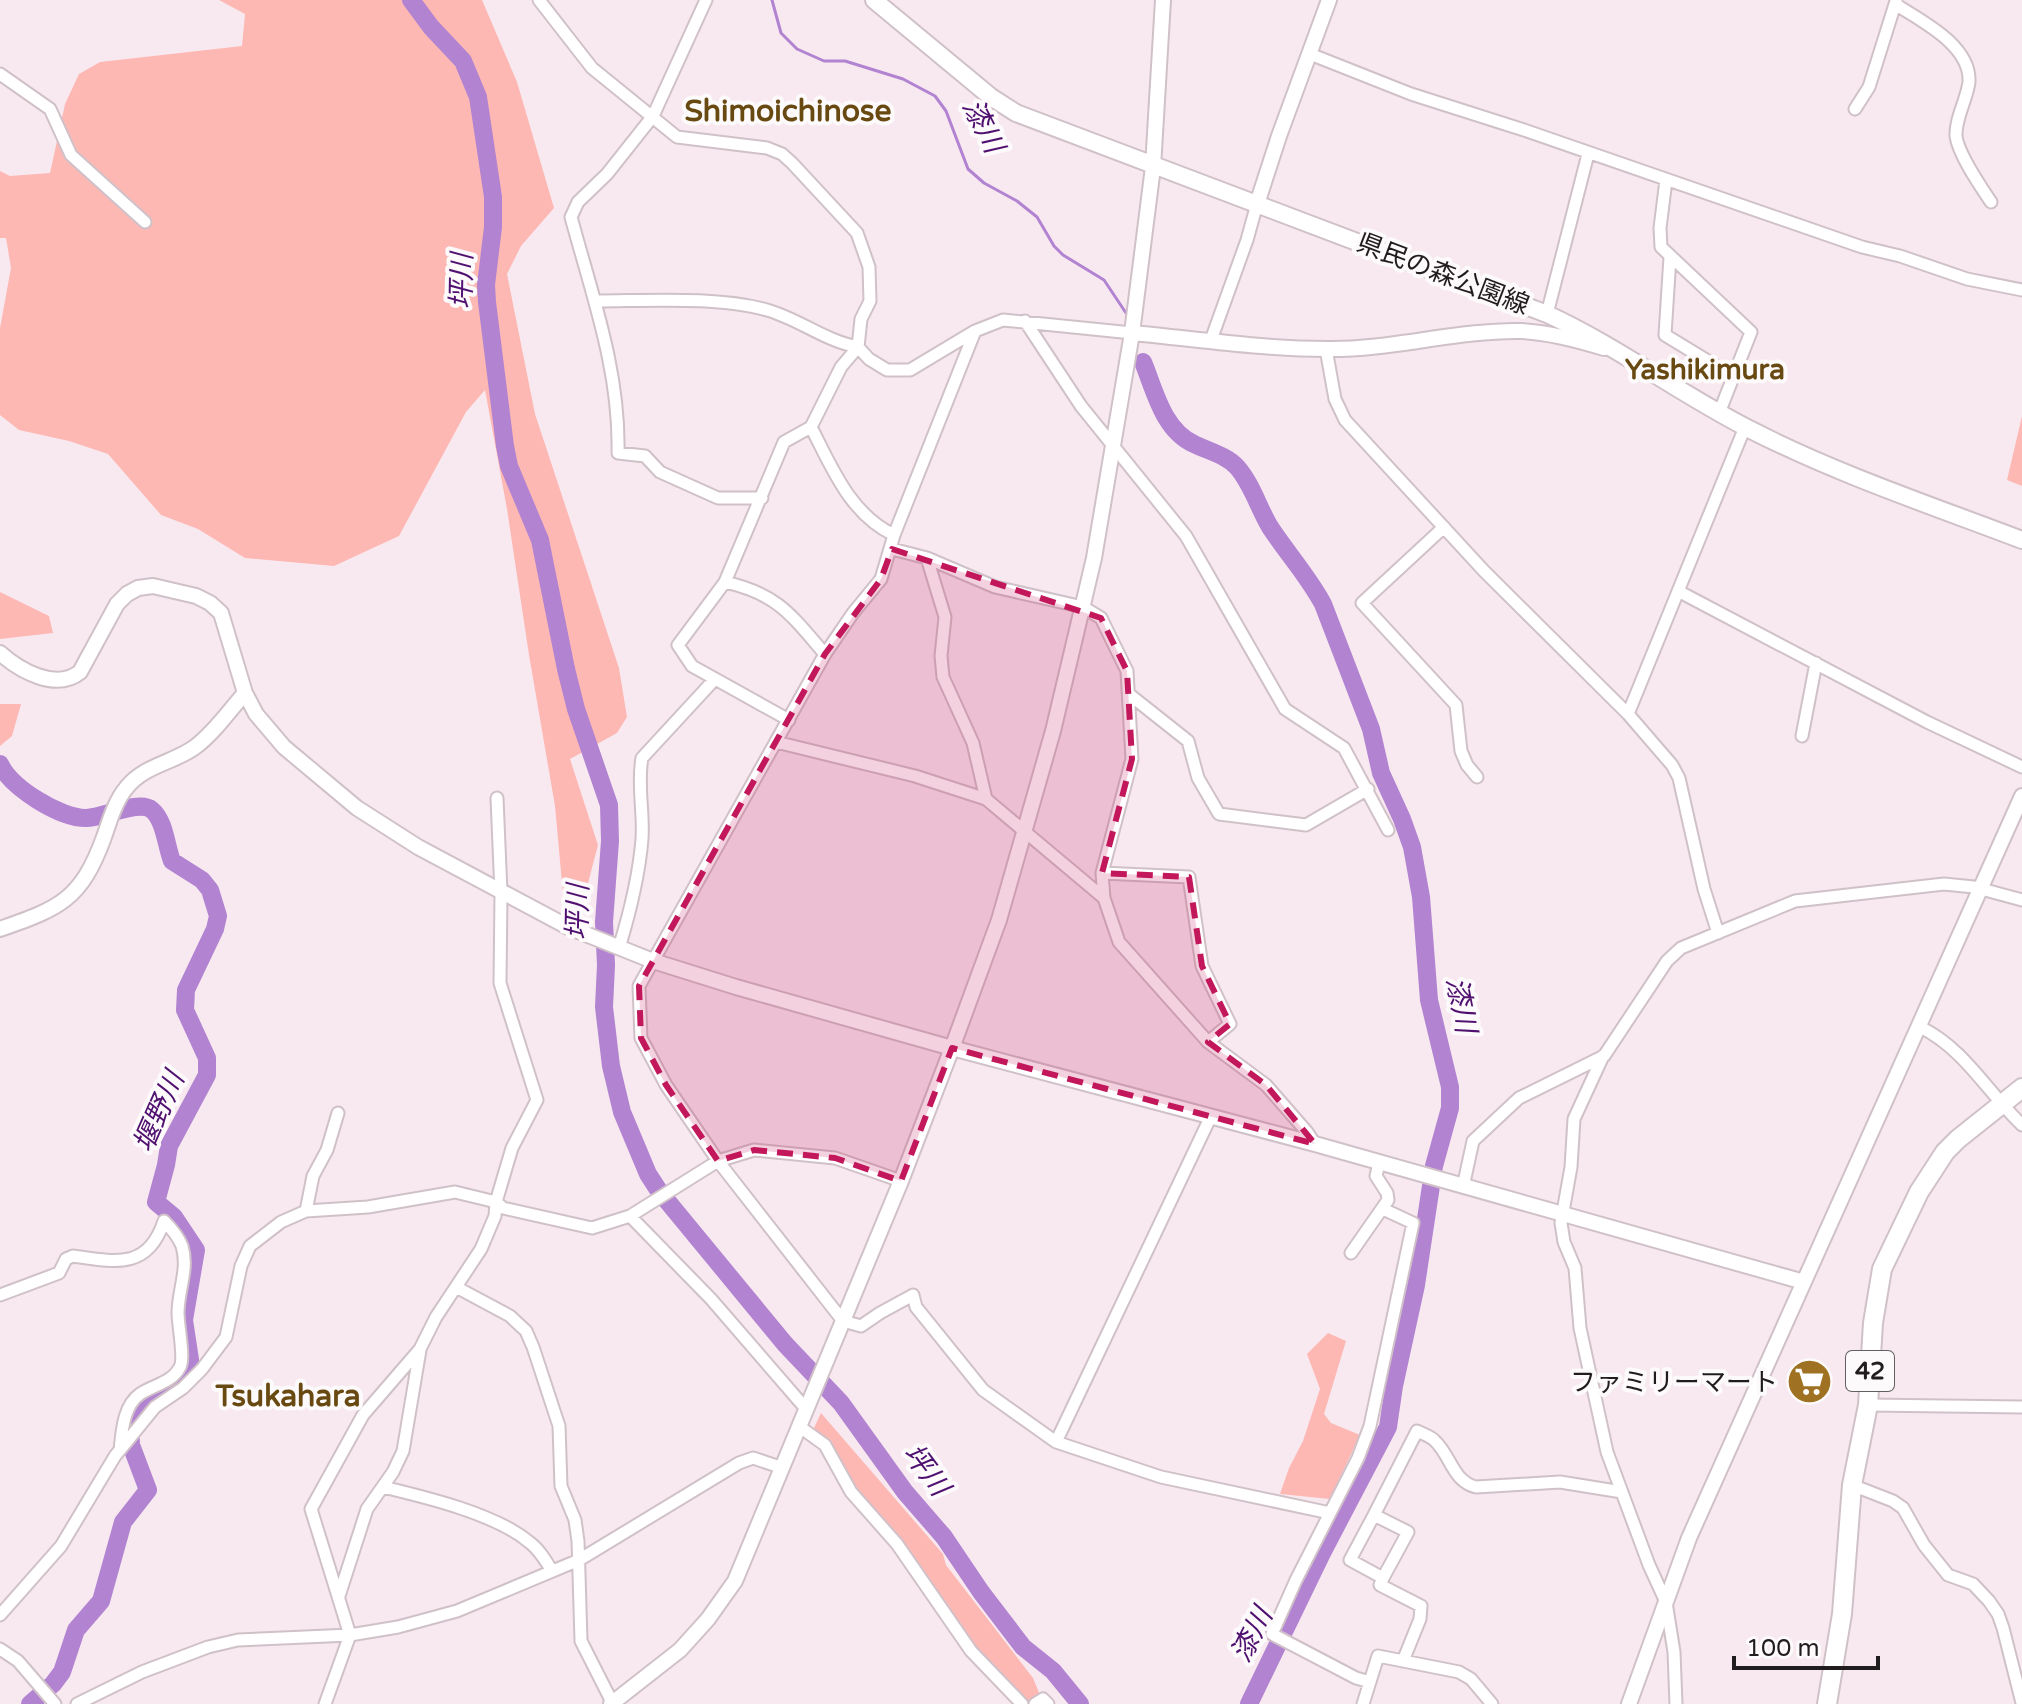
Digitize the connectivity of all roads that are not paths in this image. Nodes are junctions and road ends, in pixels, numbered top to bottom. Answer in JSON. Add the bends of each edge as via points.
{"nodes":[{"id":1,"x":539,"y":0,"type":"edge"},
{"id":2,"x":706,"y":0,"type":"edge"},
{"id":3,"x":874,"y":0,"type":"edge"},
{"id":4,"x":1163,"y":0,"type":"edge"},
{"id":5,"x":1329,"y":0,"type":"edge"},
{"id":6,"x":1896,"y":2,"type":"edge"},
{"id":7,"x":1310,"y":54,"type":"junction"},
{"id":8,"x":0,"y":74,"type":"edge"},
{"id":9,"x":1855,"y":109,"type":"dead end"},
{"id":10,"x":653,"y":116,"type":"junction"},
{"id":11,"x":1588,"y":154,"type":"junction"},
{"id":12,"x":1153,"y":167,"type":"junction"},
{"id":13,"x":1666,"y":180,"type":"junction"},
{"id":14,"x":1991,"y":202,"type":"dead end"},
{"id":15,"x":1257,"y":204,"type":"junction"},
{"id":16,"x":145,"y":222,"type":"dead end"},
{"id":17,"x":1670,"y":257,"type":"junction"},
{"id":18,"x":2022,"y":290,"type":"edge"},
{"id":19,"x":595,"y":301,"type":"junction"},
{"id":20,"x":1547,"y":314,"type":"junction"},
{"id":21,"x":1025,"y":321,"type":"junction"},
{"id":22,"x":975,"y":331,"type":"junction"},
{"id":23,"x":1132,"y":333,"type":"junction"},
{"id":24,"x":1211,"y":340,"type":"junction"},
{"id":25,"x":858,"y":347,"type":"junction"},
{"id":26,"x":1326,"y":349,"type":"junction"},
{"id":27,"x":1619,"y":352,"type":"junction"},
{"id":28,"x":1734,"y":377,"type":"junction"},
{"id":29,"x":1719,"y":413,"type":"junction"},
{"id":30,"x":811,"y":427,"type":"junction"},
{"id":31,"x":1745,"y":427,"type":"junction"},
{"id":32,"x":1115,"y":448,"type":"junction"},
{"id":33,"x":762,"y":498,"type":"junction"},
{"id":34,"x":1444,"y":527,"type":"junction"},
{"id":35,"x":894,"y":535,"type":"junction"},
{"id":36,"x":2022,"y":540,"type":"edge"},
{"id":37,"x":892,"y":549,"type":"junction"},
{"id":38,"x":927,"y":558,"type":"junction"},
{"id":39,"x":725,"y":582,"type":"junction"},
{"id":40,"x":1678,"y":591,"type":"junction"},
{"id":41,"x":1083,"y":607,"type":"junction"},
{"id":42,"x":0,"y":653,"type":"edge"},
{"id":43,"x":825,"y":654,"type":"junction"},
{"id":44,"x":1816,"y":663,"type":"junction"},
{"id":45,"x":714,"y":680,"type":"junction"},
{"id":46,"x":245,"y":693,"type":"junction"},
{"id":47,"x":1130,"y":695,"type":"junction"},
{"id":48,"x":1628,"y":714,"type":"junction"},
{"id":49,"x":789,"y":720,"type":"junction"},
{"id":50,"x":1802,"y":736,"type":"dead end"},
{"id":51,"x":776,"y":742,"type":"junction"},
{"id":52,"x":2022,"y":767,"type":"edge"},
{"id":53,"x":1477,"y":777,"type":"dead end"},
{"id":54,"x":1368,"y":789,"type":"junction"},
{"id":55,"x":2022,"y":796,"type":"edge"},
{"id":56,"x":497,"y":798,"type":"dead end"},
{"id":57,"x":986,"y":799,"type":"junction"},
{"id":58,"x":1026,"y":830,"type":"junction"},
{"id":59,"x":1388,"y":830,"type":"dead end"},
{"id":60,"x":1102,"y":873,"type":"junction"},
{"id":61,"x":1981,"y":890,"type":"junction"},
{"id":62,"x":501,"y":893,"type":"junction"},
{"id":63,"x":1104,"y":898,"type":"junction"},
{"id":64,"x":2022,"y":900,"type":"edge"},
{"id":65,"x":0,"y":929,"type":"edge"},
{"id":66,"x":1718,"y":933,"type":"junction"},
{"id":67,"x":614,"y":945,"type":"junction"},
{"id":68,"x":653,"y":961,"type":"junction"},
{"id":69,"x":1920,"y":1027,"type":"junction"},
{"id":70,"x":1208,"y":1042,"type":"junction"},
{"id":71,"x":952,"y":1048,"type":"junction"},
{"id":72,"x":1604,"y":1056,"type":"junction"},
{"id":73,"x":2022,"y":1088,"type":"edge"},
{"id":74,"x":2002,"y":1106,"type":"junction"},
{"id":75,"x":338,"y":1113,"type":"dead end"},
{"id":76,"x":1211,"y":1116,"type":"junction"},
{"id":77,"x":2022,"y":1125,"type":"edge"},
{"id":78,"x":1315,"y":1144,"type":"junction"},
{"id":79,"x":718,"y":1161,"type":"junction"},
{"id":80,"x":1379,"y":1163,"type":"junction"},
{"id":81,"x":901,"y":1181,"type":"junction"},
{"id":82,"x":1463,"y":1187,"type":"junction"},
{"id":83,"x":496,"y":1202,"type":"junction"},
{"id":84,"x":1383,"y":1209,"type":"junction"},
{"id":85,"x":306,"y":1211,"type":"junction"},
{"id":86,"x":1562,"y":1214,"type":"junction"},
{"id":87,"x":630,"y":1216,"type":"junction"},
{"id":88,"x":1351,"y":1253,"type":"dead end"},
{"id":89,"x":1804,"y":1282,"type":"junction"},
{"id":90,"x":456,"y":1287,"type":"junction"},
{"id":91,"x":0,"y":1295,"type":"edge"},
{"id":92,"x":843,"y":1321,"type":"junction"},
{"id":93,"x":420,"y":1349,"type":"junction"},
{"id":94,"x":140,"y":1395,"type":"junction"},
{"id":95,"x":163,"y":1400,"type":"junction"},
{"id":96,"x":1868,"y":1405,"type":"junction"},
{"id":97,"x":2022,"y":1407,"type":"edge"},
{"id":98,"x":807,"y":1410,"type":"junction"},
{"id":99,"x":800,"y":1427,"type":"junction"},
{"id":100,"x":1056,"y":1442,"type":"junction"},
{"id":101,"x":121,"y":1449,"type":"junction"},
{"id":102,"x":783,"y":1468,"type":"junction"},
{"id":103,"x":1852,"y":1485,"type":"junction"},
{"id":104,"x":383,"y":1487,"type":"junction"},
{"id":105,"x":1622,"y":1492,"type":"junction"},
{"id":106,"x":1330,"y":1513,"type":"junction"},
{"id":107,"x":1374,"y":1515,"type":"junction"},
{"id":108,"x":579,"y":1560,"type":"junction"},
{"id":109,"x":552,"y":1571,"type":"junction"},
{"id":110,"x":1383,"y":1578,"type":"junction"},
{"id":111,"x":339,"y":1596,"type":"junction"},
{"id":112,"x":1666,"y":1602,"type":"junction"},
{"id":113,"x":0,"y":1615,"type":"edge"},
{"id":114,"x":350,"y":1635,"type":"junction"},
{"id":115,"x":0,"y":1649,"type":"edge"},
{"id":116,"x":1403,"y":1661,"type":"junction"},
{"id":117,"x":1370,"y":1682,"type":"junction"},
{"id":118,"x":52,"y":1701,"type":"edge"},
{"id":119,"x":2022,"y":1703,"type":"edge"},
{"id":120,"x":77,"y":1704,"type":"edge"},
{"id":121,"x":325,"y":1704,"type":"edge"},
{"id":122,"x":612,"y":1704,"type":"edge"},
{"id":123,"x":1022,"y":1704,"type":"edge"},
{"id":124,"x":1035,"y":1704,"type":"edge"},
{"id":125,"x":1048,"y":1704,"type":"edge"},
{"id":126,"x":1363,"y":1704,"type":"edge"},
{"id":127,"x":1492,"y":1704,"type":"edge"},
{"id":128,"x":1629,"y":1704,"type":"edge"},
{"id":129,"x":1676,"y":1704,"type":"edge"},
{"id":130,"x":1827,"y":1704,"type":"edge"}],
"edges":[{"from":1,"to":10,"type":"street","via":[[592,68]]},
{"from":2,"to":10,"type":"street"},
{"from":3,"to":12,"type":"main road","name":"県民の森公園線","via":[[1016,113]]},
{"from":4,"to":12,"type":"street"},
{"from":5,"to":7,"type":"street"},
{"from":6,"to":9,"type":"street","via":[[1869,87]]},
{"from":6,"to":14,"type":"street","via":[[1944,35],[1964,60],[1969,79],[1956,137]]},
{"from":7,"to":11,"type":"street"},
{"from":7,"to":15,"type":"street"},
{"from":8,"to":16,"type":"street","via":[[50,109],[71,155]]},
{"from":10,"to":19,"type":"street","via":[[573,210]]},
{"from":10,"to":25,"type":"street","via":[[677,137],[782,154],[857,233],[869,267],[870,301],[861,319]]},
{"from":11,"to":13,"type":"street"},
{"from":11,"to":20,"type":"street"},
{"from":12,"to":15,"type":"main road","name":"県民の森公園線"},
{"from":12,"to":23,"type":"street"},
{"from":13,"to":17,"type":"street","via":[[1660,228],[1661,247]]},
{"from":13,"to":18,"type":"street","via":[[1862,247]]},
{"from":15,"to":20,"type":"main road","name":"県民の森公園線"},
{"from":15,"to":24,"type":"street"},
{"from":17,"to":28,"type":"street","via":[[1751,332]]},
{"from":17,"to":28,"type":"street","via":[[1665,335]]},
{"from":19,"to":25,"type":"street","via":[[702,301],[767,310]]},
{"from":19,"to":33,"type":"street","via":[[615,388],[618,453],[645,456],[660,472],[718,498]]},
{"from":20,"to":27,"type":"main road","name":"県民の森公園線"},
{"from":21,"to":22,"type":"street","via":[[1003,320]]},
{"from":21,"to":23,"type":"street"},
{"from":21,"to":32,"type":"street"},
{"from":22,"to":25,"type":"street","via":[[910,370],[887,370]]},
{"from":22,"to":35,"type":"street"},
{"from":23,"to":24,"type":"street"},
{"from":23,"to":32,"type":"street"},
{"from":24,"to":26,"type":"street"},
{"from":25,"to":30,"type":"street","via":[[841,367]]},
{"from":26,"to":27,"type":"street","via":[[1523,331]]},
{"from":26,"to":34,"type":"street","via":[[1335,399],[1345,420]]},
{"from":27,"to":29,"type":"main road","name":"県民の森公園線"},
{"from":28,"to":29,"type":"street"},
{"from":29,"to":31,"type":"main road","name":"県民の森公園線"},
{"from":30,"to":33,"type":"street","via":[[784,442]]},
{"from":30,"to":35,"type":"street","via":[[846,495]]},
{"from":31,"to":36,"type":"main road","name":"県民の森公園線","via":[[1813,462]]},
{"from":31,"to":40,"type":"street"},
{"from":32,"to":41,"type":"street"},
{"from":32,"to":54,"type":"street","via":[[1186,536],[1285,709],[1344,748]]},
{"from":33,"to":39,"type":"street"},
{"from":34,"to":48,"type":"street"},
{"from":34,"to":53,"type":"street","via":[[1362,603],[1456,705],[1461,751]]},
{"from":35,"to":37,"type":"street"},
{"from":37,"to":38,"type":"street"},
{"from":37,"to":43,"type":"street","via":[[881,579]]},
{"from":38,"to":41,"type":"street","via":[[995,587]]},
{"from":38,"to":57,"type":"street","via":[[945,617],[943,677],[973,743]]},
{"from":39,"to":43,"type":"street","via":[[772,598]]},
{"from":39,"to":45,"type":"street","via":[[678,645],[692,666]]},
{"from":40,"to":44,"type":"street"},
{"from":40,"to":48,"type":"street"},
{"from":41,"to":47,"type":"street","via":[[1101,618],[1127,671]]},
{"from":41,"to":58,"type":"street"},
{"from":42,"to":46,"type":"street","via":[[43,677],[70,680],[80,672],[117,604],[138,588],[153,586],[196,596],[221,613]]},
{"from":43,"to":49,"type":"street"},
{"from":44,"to":50,"type":"street"},
{"from":44,"to":52,"type":"street"},
{"from":45,"to":49,"type":"street"},
{"from":45,"to":67,"type":"street","via":[[642,758],[642,836],[634,899]]},
{"from":46,"to":62,"type":"street","via":[[269,732],[357,808]]},
{"from":46,"to":65,"type":"street","via":[[197,745],[148,769],[126,787],[75,893],[48,912]]},
{"from":47,"to":54,"type":"street","via":[[1188,741],[1198,778],[1219,814],[1306,825]]},
{"from":47,"to":60,"type":"street","via":[[1132,759]]},
{"from":48,"to":66,"type":"street","via":[[1679,778]]},
{"from":49,"to":51,"type":"street"},
{"from":51,"to":57,"type":"street"},
{"from":51,"to":68,"type":"street"},
{"from":54,"to":59,"type":"street"},
{"from":55,"to":61,"type":"street"},
{"from":56,"to":62,"type":"street"},
{"from":57,"to":58,"type":"street"},
{"from":58,"to":63,"type":"street"},
{"from":58,"to":71,"type":"street"},
{"from":60,"to":63,"type":"street"},
{"from":60,"to":70,"type":"street","via":[[1189,877],[1202,966],[1230,1024]]},
{"from":61,"to":64,"type":"street"},
{"from":61,"to":66,"type":"street","via":[[1944,884],[1795,901]]},
{"from":61,"to":69,"type":"street"},
{"from":62,"to":67,"type":"street"},
{"from":62,"to":83,"type":"street","via":[[500,983],[537,1100],[512,1148]]},
{"from":63,"to":70,"type":"street","via":[[1119,942]]},
{"from":66,"to":72,"type":"street","via":[[1681,948],[1667,961]]},
{"from":67,"to":68,"type":"street"},
{"from":68,"to":71,"type":"street"},
{"from":68,"to":79,"type":"street","via":[[639,986],[641,1038]]},
{"from":69,"to":74,"type":"street","via":[[1966,1062]]},
{"from":69,"to":89,"type":"street"},
{"from":70,"to":78,"type":"street","via":[[1266,1085]]},
{"from":71,"to":76,"type":"street"},
{"from":71,"to":81,"type":"street"},
{"from":72,"to":82,"type":"street","via":[[1503,1111],[1473,1141]]},
{"from":72,"to":86,"type":"street","via":[[1574,1119]]},
{"from":73,"to":74,"type":"main road","number":"42"},
{"from":74,"to":77,"type":"street"},
{"from":74,"to":96,"type":"main road","number":"42","via":[[1945,1152],[1892,1244],[1878,1287]]},
{"from":75,"to":85,"type":"street","via":[[313,1176]]},
{"from":76,"to":78,"type":"street"},
{"from":76,"to":100,"type":"street"},
{"from":78,"to":80,"type":"street"},
{"from":79,"to":81,"type":"street","via":[[754,1150],[835,1158]]},
{"from":79,"to":87,"type":"street"},
{"from":79,"to":92,"type":"street"},
{"from":80,"to":82,"type":"street"},
{"from":80,"to":84,"type":"street","via":[[1376,1176],[1388,1200]]},
{"from":81,"to":92,"type":"street"},
{"from":82,"to":86,"type":"street"},
{"from":83,"to":85,"type":"street","via":[[455,1192]]},
{"from":83,"to":87,"type":"street","via":[[592,1228]]},
{"from":83,"to":90,"type":"street","via":[[481,1249]]},
{"from":84,"to":88,"type":"street"},
{"from":84,"to":106,"type":"street","via":[[1413,1223],[1370,1426]]},
{"from":85,"to":95,"type":"street","via":[[250,1246],[226,1337],[193,1379]]},
{"from":86,"to":89,"type":"street"},
{"from":86,"to":105,"type":"street","via":[[1595,1400]]},
{"from":87,"to":98,"type":"street"},
{"from":89,"to":112,"type":"street","via":[[1689,1538]]},
{"from":90,"to":93,"type":"street"},
{"from":90,"to":108,"type":"street","via":[[510,1316],[526,1331],[559,1426],[561,1486],[575,1520]]},
{"from":91,"to":94,"type":"street","via":[[59,1273],[73,1256],[123,1260],[142,1255],[153,1246],[164,1221],[175,1232],[184,1257],[178,1307],[183,1361],[174,1376]]},
{"from":92,"to":98,"type":"street"},
{"from":92,"to":100,"type":"street","via":[[861,1326],[913,1295],[916,1307],[983,1390]]},
{"from":93,"to":104,"type":"street","via":[[403,1451]]},
{"from":93,"to":111,"type":"street","via":[[363,1415],[311,1509]]},
{"from":94,"to":95,"type":"street"},
{"from":94,"to":101,"type":"street","via":[[126,1415]]},
{"from":95,"to":101,"type":"street"},
{"from":96,"to":97,"type":"street"},
{"from":96,"to":103,"type":"main road","number":"42"},
{"from":98,"to":99,"type":"street"},
{"from":99,"to":102,"type":"street"},
{"from":99,"to":123,"type":"street","via":[[825,1445],[851,1492],[897,1544],[971,1651]]},
{"from":100,"to":106,"type":"street","via":[[1161,1477]]},
{"from":101,"to":113,"type":"street","via":[[61,1546]]},
{"from":102,"to":108,"type":"street","via":[[753,1458],[739,1463]]},
{"from":102,"to":122,"type":"street","via":[[735,1581],[708,1619],[680,1650]]},
{"from":103,"to":119,"type":"street","via":[[1903,1508],[1948,1575],[1973,1584],[1989,1601],[2003,1628]]},
{"from":103,"to":130,"type":"main road","number":"42","via":[[1845,1589]]},
{"from":104,"to":109,"type":"street","via":[[458,1508],[516,1532],[532,1543]]},
{"from":104,"to":111,"type":"street","via":[[367,1509]]},
{"from":105,"to":107,"type":"street","via":[[1560,1482],[1467,1485],[1432,1438],[1417,1431]]},
{"from":105,"to":112,"type":"street"},
{"from":106,"to":117,"type":"street","via":[[1272,1634]]},
{"from":107,"to":110,"type":"street","via":[[1350,1560]]},
{"from":107,"to":110,"type":"street","via":[[1408,1532]]},
{"from":108,"to":109,"type":"street"},
{"from":108,"to":122,"type":"street","via":[[581,1641]]},
{"from":109,"to":114,"type":"street","via":[[457,1611]]},
{"from":110,"to":116,"type":"street","via":[[1380,1585],[1421,1606]]},
{"from":111,"to":114,"type":"street"},
{"from":112,"to":128,"type":"street"},
{"from":112,"to":129,"type":"street"},
{"from":114,"to":120,"type":"street","via":[[238,1640],[208,1647]]},
{"from":114,"to":121,"type":"street"},
{"from":115,"to":118,"type":"street","via":[[18,1661]]},
{"from":116,"to":117,"type":"street","via":[[1378,1656]]},
{"from":116,"to":127,"type":"street","via":[[1459,1672]]},
{"from":117,"to":126,"type":"street"},
{"from":124,"to":125,"type":"street","via":[[1043,1699]]}]}
